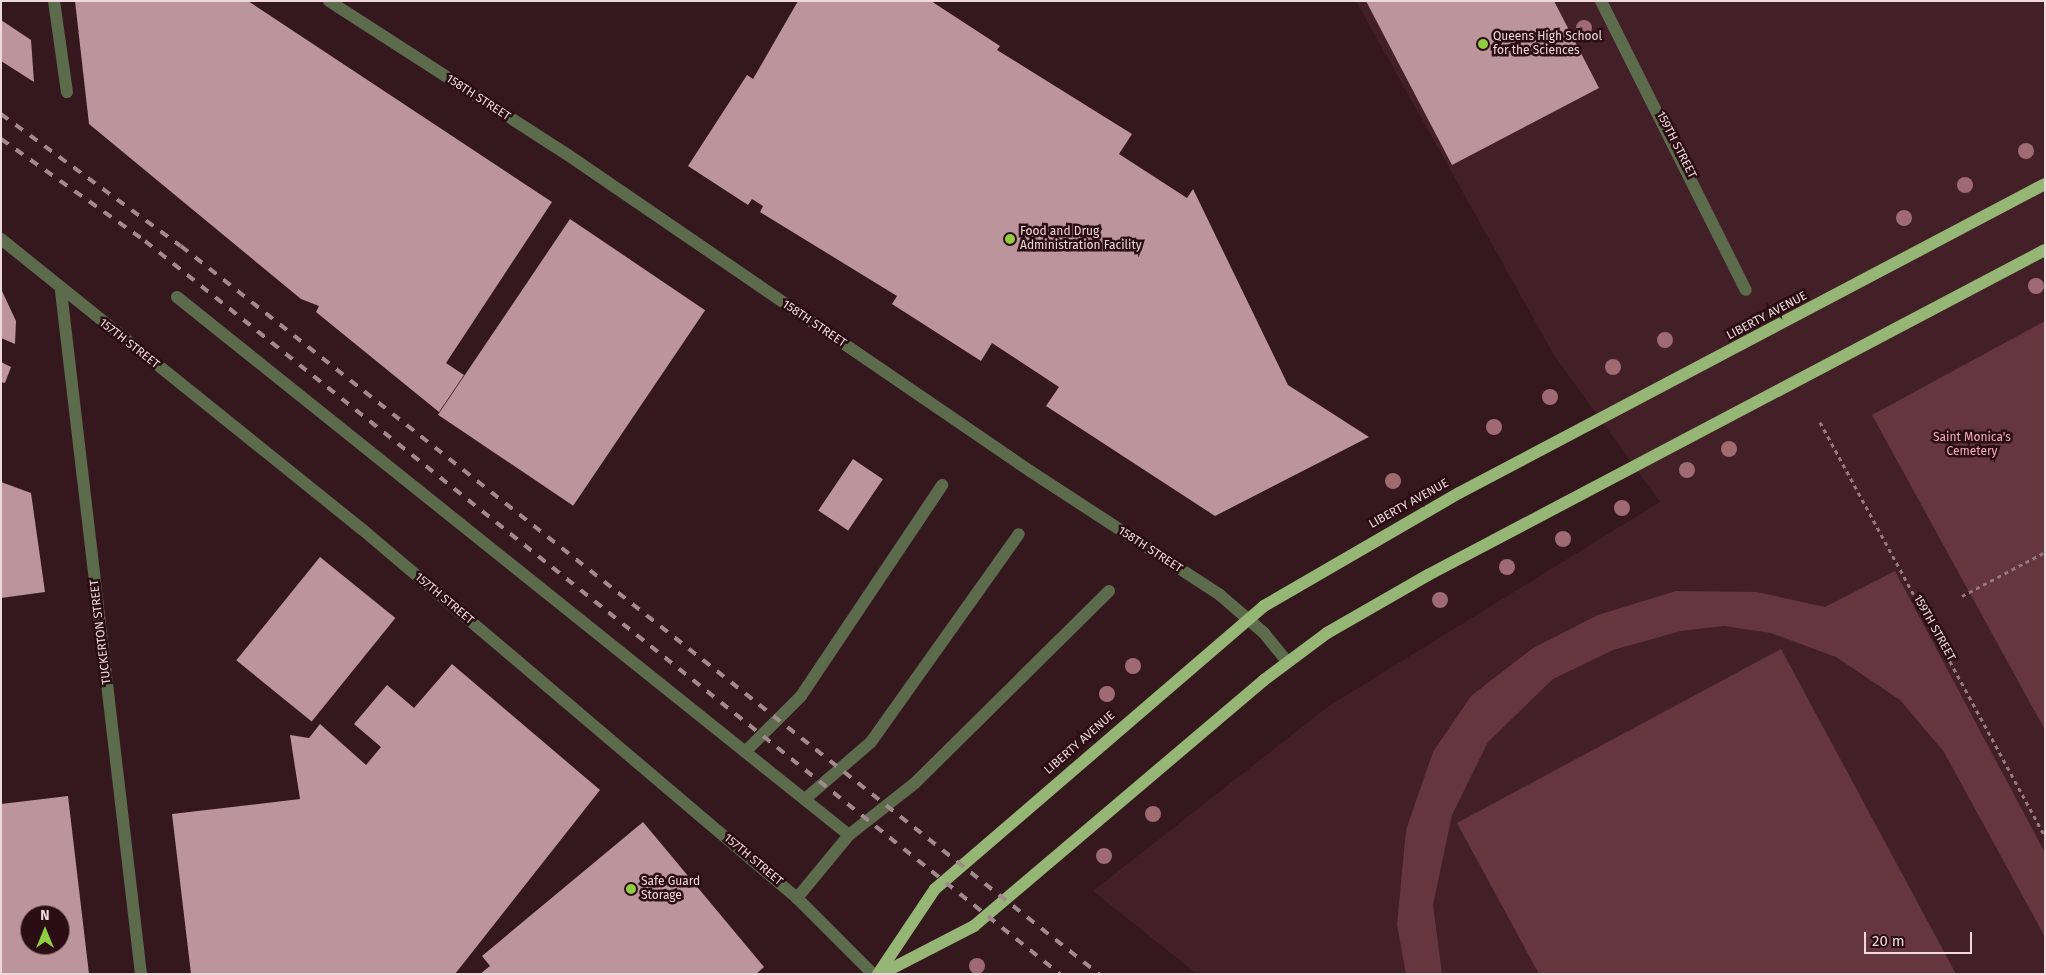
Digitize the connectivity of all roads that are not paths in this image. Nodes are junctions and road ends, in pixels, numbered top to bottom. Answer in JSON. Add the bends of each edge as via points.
{"nodes":[{"id":1,"x":54,"y":1,"type":"edge"},
{"id":2,"x":329,"y":1,"type":"edge"},
{"id":3,"x":1601,"y":1,"type":"edge"},
{"id":4,"x":67,"y":92,"type":"dead end"},
{"id":5,"x":2045,"y":184,"type":"edge"},
{"id":6,"x":1,"y":239,"type":"edge"},
{"id":7,"x":2045,"y":250,"type":"edge"},
{"id":8,"x":1746,"y":290,"type":"dead end"},
{"id":9,"x":62,"y":291,"type":"junction"},
{"id":10,"x":177,"y":297,"type":"dead end"},
{"id":11,"x":942,"y":485,"type":"dead end"},
{"id":12,"x":1019,"y":534,"type":"dead end"},
{"id":13,"x":1109,"y":591,"type":"dead end"},
{"id":14,"x":1248,"y":618,"type":"junction"},
{"id":15,"x":1288,"y":661,"type":"junction"},
{"id":16,"x":745,"y":752,"type":"junction"},
{"id":17,"x":805,"y":799,"type":"junction"},
{"id":18,"x":849,"y":835,"type":"junction"},
{"id":19,"x":797,"y":898,"type":"junction"},
{"id":20,"x":141,"y":974,"type":"edge"},
{"id":21,"x":873,"y":974,"type":"edge"},
{"id":22,"x":880,"y":974,"type":"edge"}],
"edges":[{"from":1,"to":4,"type":"street"},
{"from":2,"to":14,"type":"street","name":"158TH STREET","via":[[568,155]]},
{"from":3,"to":8,"type":"street","name":"159TH STREET"},
{"from":5,"to":14,"type":"main road","name":"LIBERTY AVENUE","via":[[1399,525]]},
{"from":6,"to":9,"type":"street","name":"157TH STREET"},
{"from":7,"to":15,"type":"main road","name":"LIBERTY AVENUE","via":[[1428,575]]},
{"from":9,"to":19,"type":"street","name":"157TH STREET","via":[[363,530]]},
{"from":9,"to":20,"type":"street","name":"TUCKERTON STREET"},
{"from":10,"to":16,"type":"street"},
{"from":11,"to":16,"type":"street","via":[[802,696]]},
{"from":12,"to":17,"type":"street","via":[[871,742]]},
{"from":13,"to":18,"type":"street","via":[[915,782]]},
{"from":14,"to":15,"type":"street","name":"158TH STREET"},
{"from":14,"to":22,"type":"main road","name":"LIBERTY AVENUE","via":[[936,889]]},
{"from":15,"to":22,"type":"main road","name":"LIBERTY AVENUE","via":[[974,926]]},
{"from":16,"to":17,"type":"street"},
{"from":17,"to":18,"type":"street"},
{"from":18,"to":19,"type":"street"},
{"from":19,"to":21,"type":"street","name":"157TH STREET"}]}
